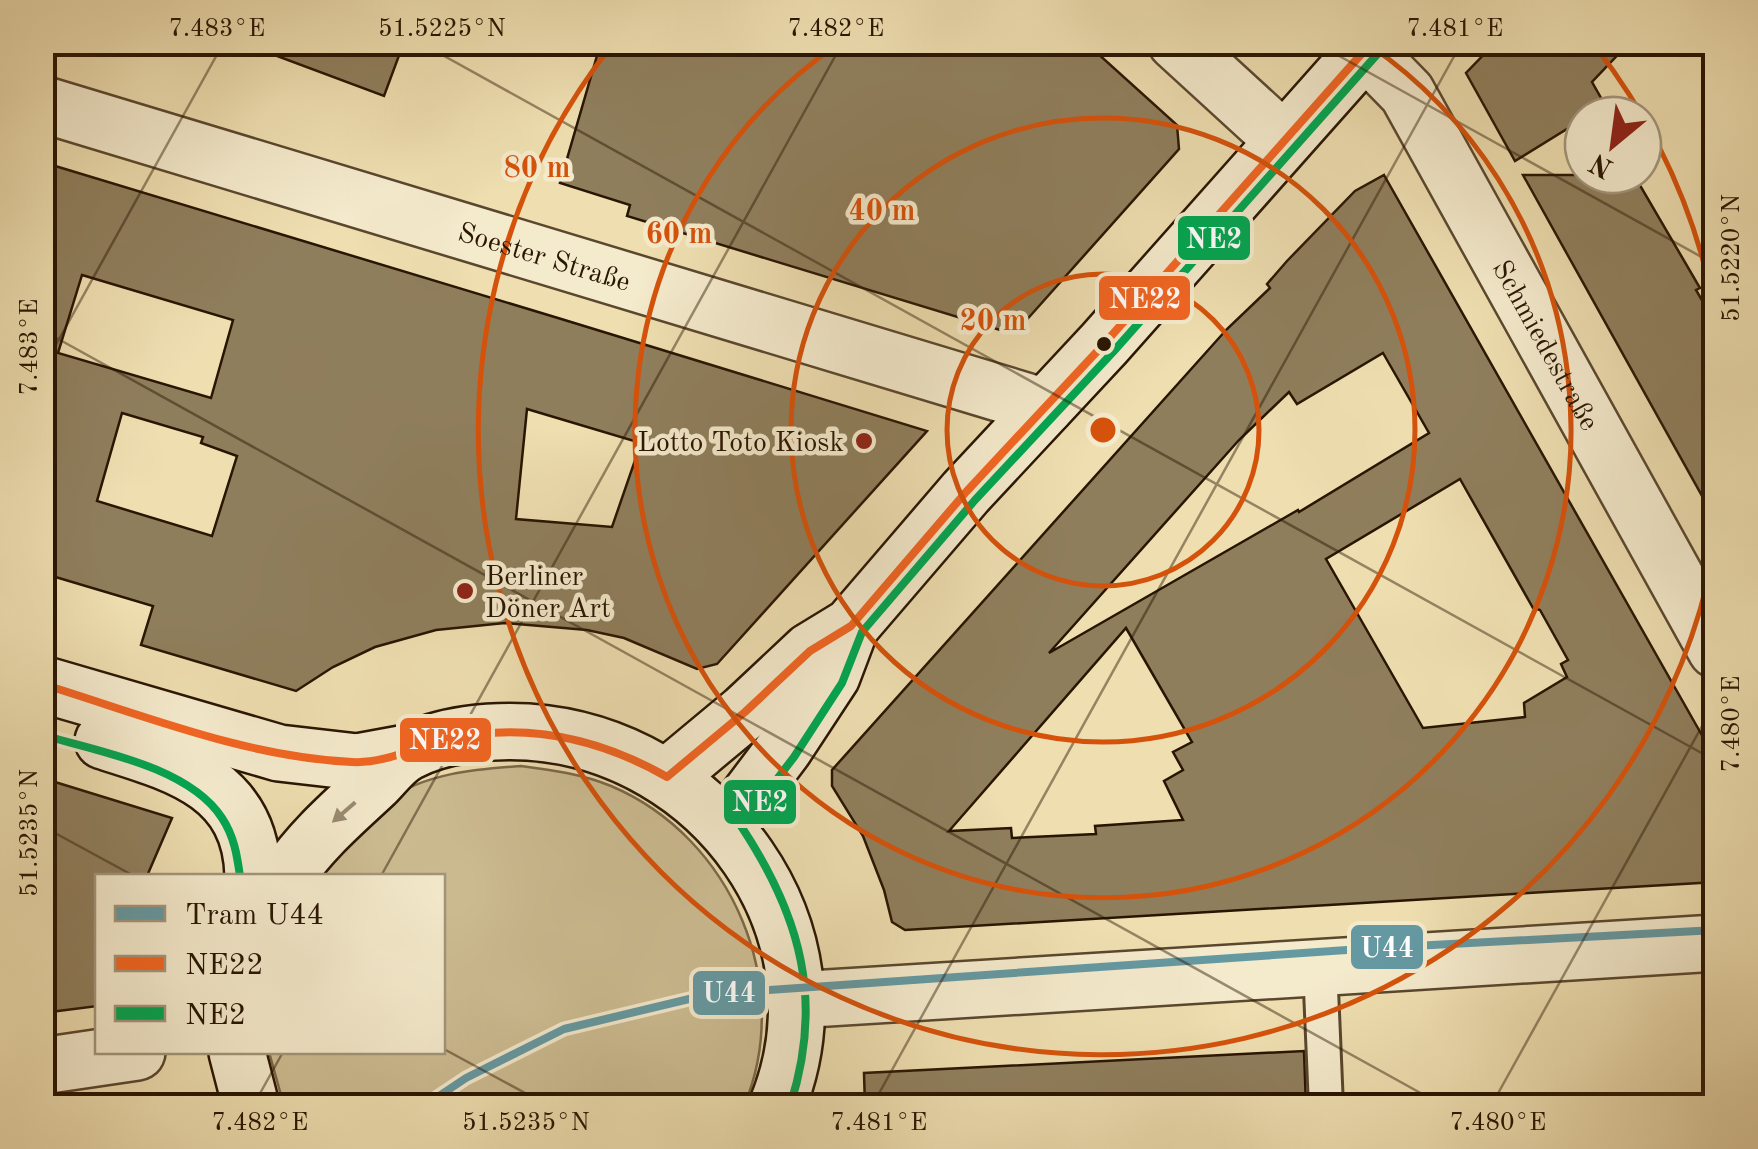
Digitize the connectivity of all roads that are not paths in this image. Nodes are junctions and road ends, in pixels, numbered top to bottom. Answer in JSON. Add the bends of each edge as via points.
{"nodes":[{"id":1,"x":1176,"y":42,"type":"edge"},
{"id":2,"x":1368,"y":46,"type":"edge"},
{"id":3,"x":42,"y":104,"type":"edge"},
{"id":4,"x":1283,"y":140,"type":"junction"},
{"id":5,"x":1045,"y":407,"type":"junction"},
{"id":6,"x":850,"y":626,"type":"junction"},
{"id":7,"x":1716,"y":650,"type":"edge"},
{"id":8,"x":42,"y":684,"type":"edge"},
{"id":9,"x":42,"y":722,"type":"edge"},
{"id":10,"x":406,"y":753,"type":"junction"},
{"id":11,"x":666,"y":777,"type":"junction"},
{"id":12,"x":726,"y":826,"type":"junction"},
{"id":13,"x":253,"y":874,"type":"edge"},
{"id":14,"x":290,"y":874,"type":"edge"},
{"id":15,"x":1716,"y":943,"type":"edge"},
{"id":16,"x":1320,"y":966,"type":"junction"},
{"id":17,"x":795,"y":1000,"type":"junction"},
{"id":18,"x":124,"y":1054,"type":"edge"},
{"id":19,"x":238,"y":1054,"type":"edge"},
{"id":20,"x":42,"y":1066,"type":"edge"},
{"id":21,"x":251,"y":1106,"type":"edge"},
{"id":22,"x":777,"y":1106,"type":"edge"},
{"id":23,"x":1326,"y":1106,"type":"edge"}],
"edges":[{"from":1,"to":4,"type":"street"},
{"from":2,"to":4,"type":"street"},
{"from":2,"to":7,"type":"street","name":"Schmiedestraße","via":[[1407,93]]},
{"from":3,"to":5,"type":"street","name":"Soester Straße"},
{"from":4,"to":5,"type":"street"},
{"from":5,"to":6,"type":"street"},
{"from":6,"to":11,"type":"street","via":[[810,651]]},
{"from":6,"to":12,"type":"street","via":[[832,676]]},
{"from":8,"to":10,"type":"street","via":[[278,753],[357,762]]},
{"from":9,"to":13,"type":"street","via":[[204,779],[241,823]]},
{"from":10,"to":11,"type":"street","via":[[503,731],[560,734],[614,750]]},
{"from":10,"to":14,"type":"street","one_way":true,"via":[[326,826]]},
{"from":11,"to":12,"type":"street"},
{"from":12,"to":17,"type":"street","via":[[768,890],[785,938]]},
{"from":15,"to":16,"type":"street"},
{"from":16,"to":17,"type":"street"},
{"from":16,"to":23,"type":"lane"},
{"from":17,"to":22,"type":"street","via":[[792,1058]]},
{"from":18,"to":20,"type":"street"},
{"from":19,"to":21,"type":"street"}]}
